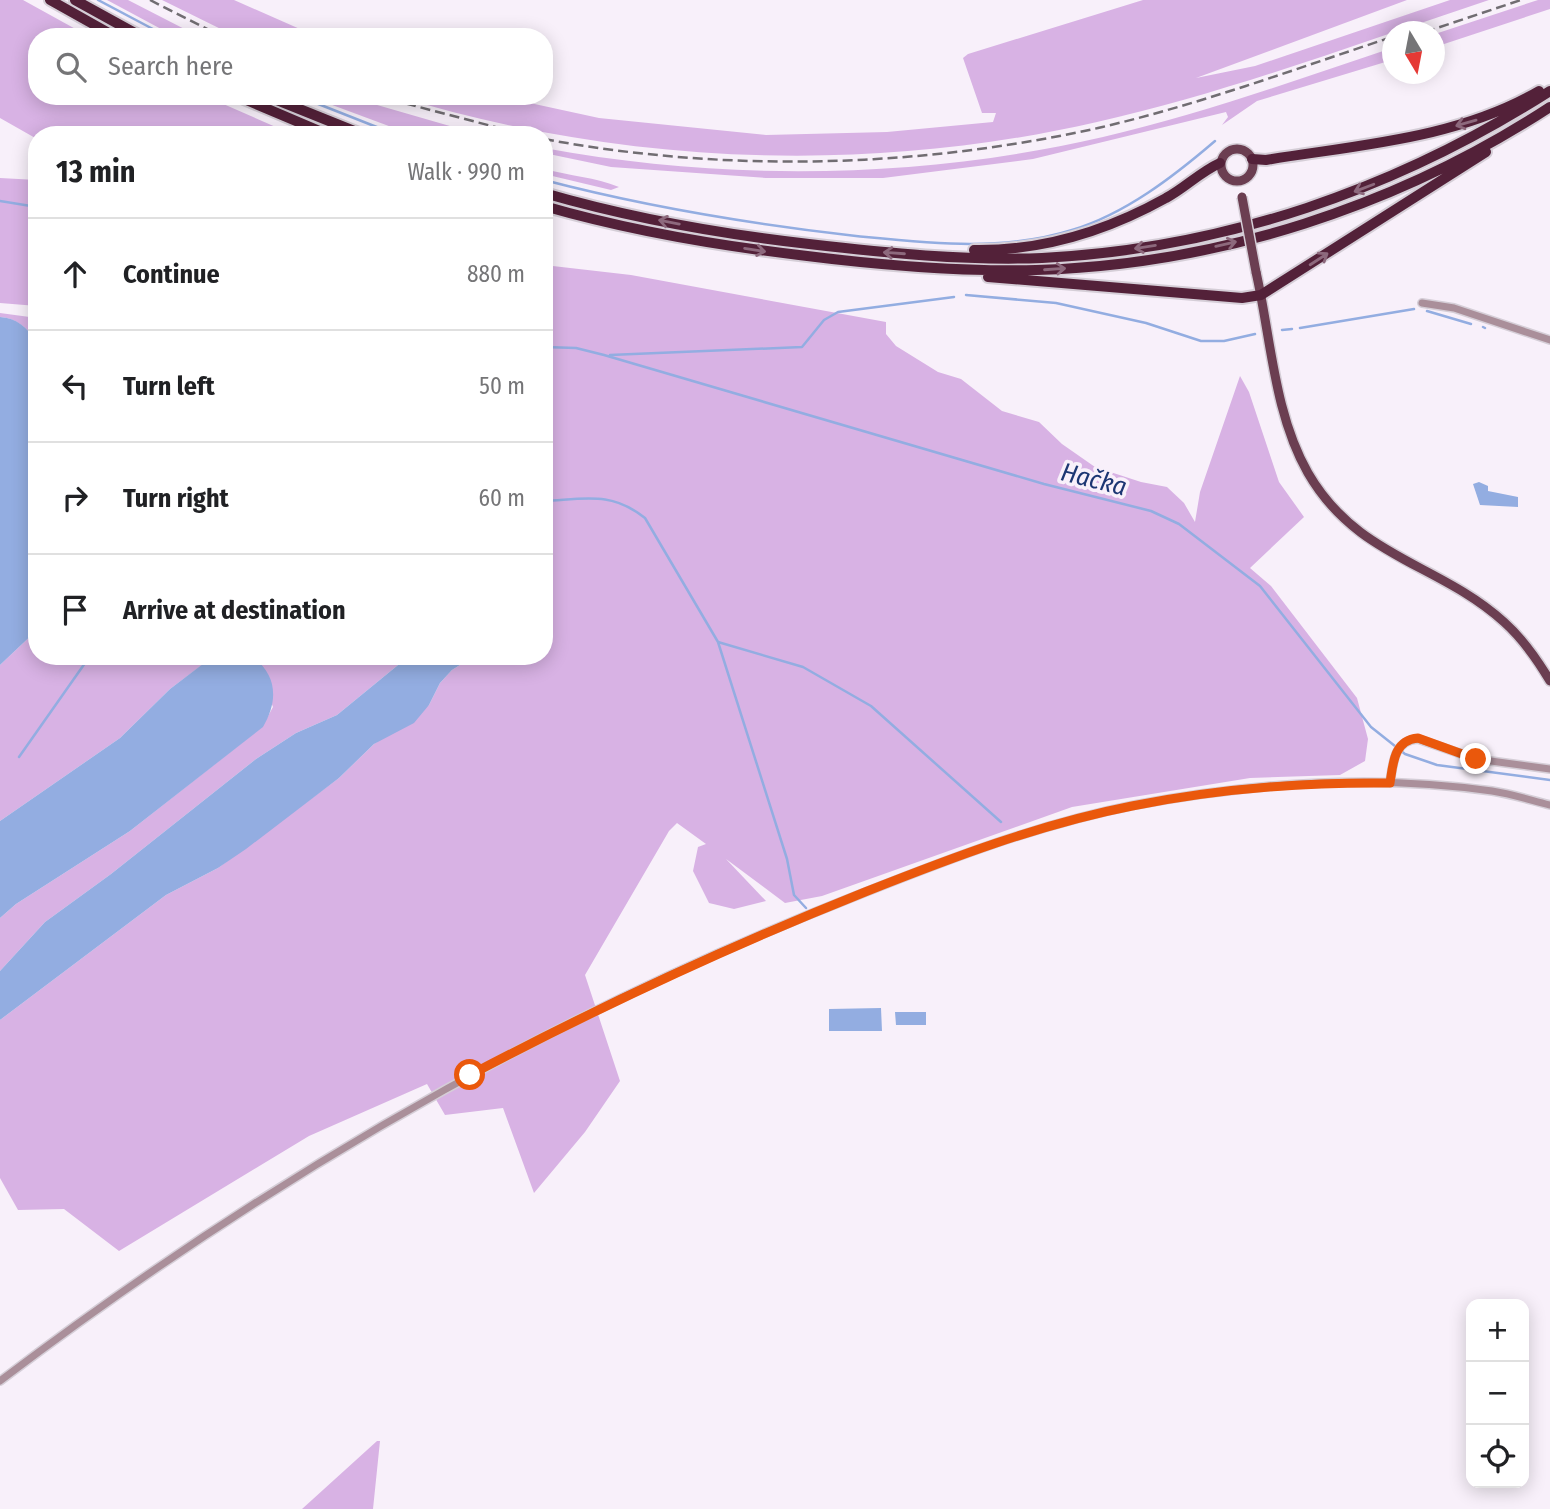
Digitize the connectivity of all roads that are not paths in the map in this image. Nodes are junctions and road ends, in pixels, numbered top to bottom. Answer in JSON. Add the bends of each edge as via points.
{"nodes":[{"id":1,"x":50,"y":0,"type":"edge"},
{"id":2,"x":75,"y":0,"type":"edge"},
{"id":3,"x":100,"y":28,"type":"edge"},
{"id":4,"x":126,"y":28,"type":"edge"},
{"id":5,"x":1550,"y":84,"type":"edge"},
{"id":6,"x":1550,"y":91,"type":"edge"},
{"id":7,"x":258,"y":105,"type":"edge"},
{"id":8,"x":289,"y":105,"type":"edge"},
{"id":9,"x":1550,"y":107,"type":"edge"},
{"id":10,"x":1539,"y":114,"type":"junction"},
{"id":11,"x":308,"y":126,"type":"edge"},
{"id":12,"x":342,"y":126,"type":"edge"},
{"id":13,"x":1252,"y":159,"type":"junction"},
{"id":14,"x":1220,"y":163,"type":"junction"},
{"id":15,"x":1240,"y":181,"type":"junction"},
{"id":16,"x":553,"y":195,"type":"edge"},
{"id":17,"x":553,"y":208,"type":"edge"},
{"id":18,"x":925,"y":255,"type":"junction"},
{"id":19,"x":924,"y":268,"type":"junction"},
{"id":20,"x":1261,"y":295,"type":"junction"},
{"id":21,"x":1422,"y":303,"type":"dead end"},
{"id":22,"x":1550,"y":340,"type":"edge"},
{"id":23,"x":1550,"y":681,"type":"edge"},
{"id":24,"x":1550,"y":769,"type":"edge"},
{"id":25,"x":1390,"y":783,"type":"junction"},
{"id":26,"x":1550,"y":804,"type":"edge"},
{"id":27,"x":0,"y":1381,"type":"edge"}],
"edges":[{"from":1,"to":3,"type":"highway"},
{"from":2,"to":4,"type":"highway"},
{"from":5,"to":13,"type":"highway","one_way":true,"via":[[1505,108],[1446,128]]},
{"from":6,"to":18,"type":"highway","one_way":true,"via":[[1427,161],[1324,203],[1187,240],[1041,258]]},
{"from":7,"to":11,"type":"highway"},
{"from":8,"to":12,"type":"highway"},
{"from":9,"to":10,"type":"highway"},
{"from":19,"to":10,"type":"highway","one_way":true,"via":[[1087,267],[1186,253],[1281,230],[1436,171]]},
{"from":20,"to":10,"type":"highway","one_way":true,"via":[[1523,130]]},
{"from":13,"to":14,"type":"main road","via":[[1246,151],[1236,149],[1226,153]]},
{"from":13,"to":15,"type":"main road","via":[[1251,173]]},
{"from":14,"to":15,"type":"main road","via":[[1223,175]]},
{"from":14,"to":18,"type":"highway","via":[[1140,212],[1087,234],[1037,246]]},
{"from":15,"to":20,"type":"main road","bridge":true},
{"from":18,"to":16,"type":"highway","one_way":true,"via":[[767,239]]},
{"from":17,"to":19,"type":"highway","one_way":true,"via":[[712,243]]},
{"from":19,"to":20,"type":"highway","via":[[940,275],[1242,298]]},
{"from":20,"to":23,"type":"main road","via":[[1292,440],[1319,491],[1375,545],[1466,595],[1504,622]]},
{"from":21,"to":22,"type":"street","via":[[1454,308]]},
{"from":24,"to":25,"type":"street","via":[[1476,759],[1418,738],[1402,743],[1393,758]]},
{"from":25,"to":26,"type":"street","via":[[1492,791]]},
{"from":25,"to":27,"type":"street","via":[[1286,785],[1100,813],[954,858],[782,925],[575,1020],[385,1124],[238,1212]]}]}
